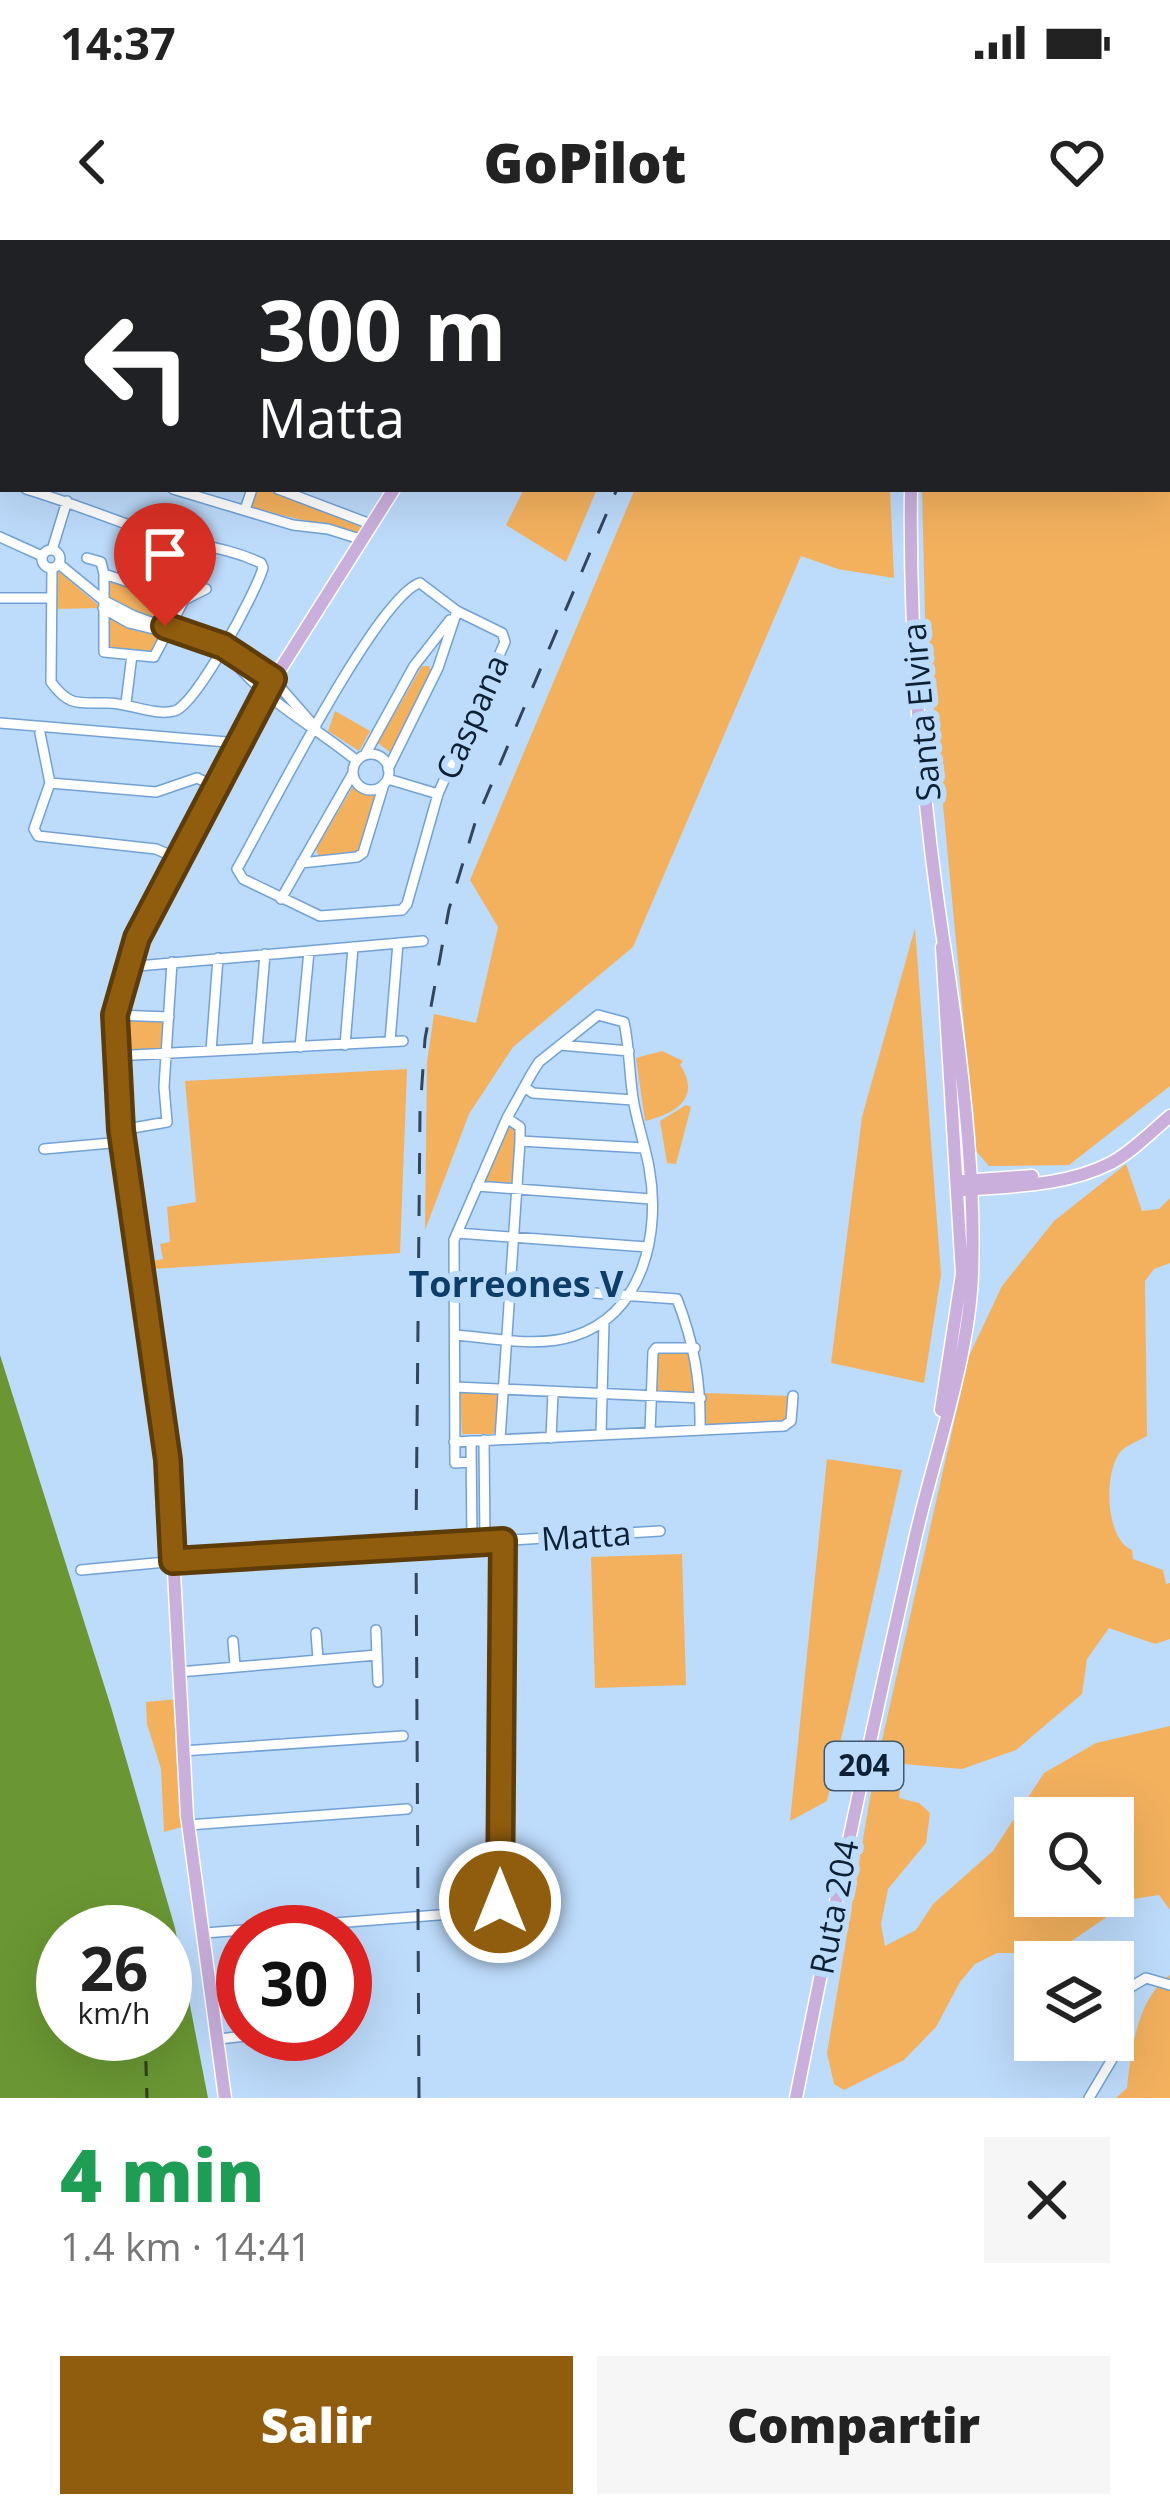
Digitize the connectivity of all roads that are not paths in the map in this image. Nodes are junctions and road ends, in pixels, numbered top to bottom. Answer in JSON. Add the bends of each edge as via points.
{"nodes":[{"id":1,"x":36,"y":492,"type":"edge"},
{"id":2,"x":251,"y":492,"type":"edge"},
{"id":3,"x":287,"y":492,"type":"edge"},
{"id":4,"x":392,"y":492,"type":"edge"},
{"id":5,"x":911,"y":492,"type":"edge"},
{"id":6,"x":201,"y":493,"type":"edge"},
{"id":7,"x":302,"y":497,"type":"junction"},
{"id":8,"x":68,"y":501,"type":"junction"},
{"id":9,"x":245,"y":510,"type":"junction"},
{"id":10,"x":293,"y":525,"type":"junction"},
{"id":11,"x":373,"y":525,"type":"junction"},
{"id":12,"x":155,"y":535,"type":"junction"},
{"id":13,"x":363,"y":540,"type":"junction"},
{"id":14,"x":0,"y":541,"type":"edge"},
{"id":15,"x":47,"y":553,"type":"junction"},
{"id":16,"x":87,"y":558,"type":"dead end"},
{"id":17,"x":55,"y":566,"type":"junction"},
{"id":18,"x":104,"y":574,"type":"junction"},
{"id":19,"x":142,"y":584,"type":"junction"},
{"id":20,"x":206,"y":589,"type":"dead end"},
{"id":21,"x":0,"y":598,"type":"edge"},
{"id":22,"x":50,"y":598,"type":"junction"},
{"id":23,"x":184,"y":600,"type":"junction"},
{"id":24,"x":103,"y":604,"type":"junction"},
{"id":25,"x":457,"y":611,"type":"junction"},
{"id":26,"x":168,"y":630,"type":"junction"},
{"id":27,"x":223,"y":646,"type":"junction"},
{"id":28,"x":132,"y":655,"type":"junction"},
{"id":29,"x":420,"y":658,"type":"junction"},
{"id":30,"x":437,"y":668,"type":"junction"},
{"id":31,"x":273,"y":679,"type":"junction"},
{"id":32,"x":264,"y":695,"type":"junction"},
{"id":33,"x":126,"y":703,"type":"junction"},
{"id":34,"x":0,"y":723,"type":"edge"},
{"id":35,"x":316,"y":728,"type":"junction"},
{"id":36,"x":40,"y":733,"type":"dead end"},
{"id":37,"x":239,"y":743,"type":"junction"},
{"id":38,"x":358,"y":763,"type":"junction"},
{"id":39,"x":387,"y":777,"type":"junction"},
{"id":40,"x":50,"y":782,"type":"junction"},
{"id":41,"x":217,"y":787,"type":"junction"},
{"id":42,"x":438,"y":794,"type":"junction"},
{"id":43,"x":179,"y":859,"type":"junction"},
{"id":44,"x":301,"y":863,"type":"junction"},
{"id":45,"x":280,"y":898,"type":"junction"},
{"id":46,"x":943,"y":934,"type":"junction"},
{"id":47,"x":423,"y":941,"type":"dead end"},
{"id":48,"x":398,"y":943,"type":"junction"},
{"id":49,"x":353,"y":947,"type":"junction"},
{"id":50,"x":308,"y":951,"type":"junction"},
{"id":51,"x":265,"y":954,"type":"junction"},
{"id":52,"x":218,"y":958,"type":"junction"},
{"id":53,"x":172,"y":962,"type":"junction"},
{"id":54,"x":126,"y":967,"type":"junction"},
{"id":55,"x":115,"y":1015,"type":"junction"},
{"id":56,"x":169,"y":1017,"type":"junction"},
{"id":57,"x":390,"y":1041,"type":"junction"},
{"id":58,"x":403,"y":1041,"type":"dead end"},
{"id":59,"x":345,"y":1045,"type":"junction"},
{"id":60,"x":560,"y":1045,"type":"junction"},
{"id":61,"x":300,"y":1047,"type":"junction"},
{"id":62,"x":257,"y":1049,"type":"junction"},
{"id":63,"x":211,"y":1051,"type":"junction"},
{"id":64,"x":629,"y":1051,"type":"junction"},
{"id":65,"x":166,"y":1053,"type":"junction"},
{"id":66,"x":114,"y":1056,"type":"junction"},
{"id":67,"x":524,"y":1087,"type":"junction"},
{"id":68,"x":633,"y":1100,"type":"junction"},
{"id":69,"x":1170,"y":1117,"type":"edge"},
{"id":70,"x":507,"y":1118,"type":"junction"},
{"id":71,"x":121,"y":1136,"type":"junction"},
{"id":72,"x":520,"y":1141,"type":"junction"},
{"id":73,"x":644,"y":1148,"type":"junction"},
{"id":74,"x":44,"y":1149,"type":"dead end"},
{"id":75,"x":967,"y":1155,"type":"junction"},
{"id":76,"x":1076,"y":1175,"type":"junction"},
{"id":77,"x":1000,"y":1178,"type":"junction"},
{"id":78,"x":477,"y":1186,"type":"junction"},
{"id":79,"x":963,"y":1186,"type":"junction"},
{"id":80,"x":986,"y":1188,"type":"junction"},
{"id":81,"x":517,"y":1189,"type":"junction"},
{"id":82,"x":651,"y":1198,"type":"junction"},
{"id":83,"x":970,"y":1216,"type":"junction"},
{"id":84,"x":457,"y":1233,"type":"junction"},
{"id":85,"x":513,"y":1238,"type":"junction"},
{"id":86,"x":647,"y":1246,"type":"junction"},
{"id":87,"x":510,"y":1287,"type":"junction"},
{"id":88,"x":632,"y":1295,"type":"junction"},
{"id":89,"x":604,"y":1322,"type":"junction"},
{"id":90,"x":455,"y":1336,"type":"junction"},
{"id":91,"x":508,"y":1339,"type":"junction"},
{"id":92,"x":695,"y":1348,"type":"junction"},
{"id":93,"x":455,"y":1388,"type":"junction"},
{"id":94,"x":504,"y":1390,"type":"junction"},
{"id":95,"x":554,"y":1393,"type":"junction"},
{"id":96,"x":602,"y":1395,"type":"junction"},
{"id":97,"x":650,"y":1396,"type":"junction"},
{"id":98,"x":793,"y":1396,"type":"dead end"},
{"id":99,"x":701,"y":1397,"type":"junction"},
{"id":100,"x":700,"y":1429,"type":"junction"},
{"id":101,"x":650,"y":1432,"type":"junction"},
{"id":102,"x":601,"y":1434,"type":"junction"},
{"id":103,"x":939,"y":1435,"type":"junction"},
{"id":104,"x":551,"y":1438,"type":"junction"},
{"id":105,"x":500,"y":1439,"type":"junction"},
{"id":106,"x":484,"y":1440,"type":"junction"},
{"id":107,"x":471,"y":1441,"type":"junction"},
{"id":108,"x":454,"y":1442,"type":"junction"},
{"id":109,"x":471,"y":1462,"type":"junction"},
{"id":110,"x":660,"y":1531,"type":"dead end"},
{"id":111,"x":485,"y":1541,"type":"junction"},
{"id":112,"x":503,"y":1541,"type":"junction"},
{"id":113,"x":472,"y":1542,"type":"junction"},
{"id":114,"x":173,"y":1561,"type":"junction"},
{"id":115,"x":80,"y":1570,"type":"dead end"},
{"id":116,"x":376,"y":1630,"type":"dead end"},
{"id":117,"x":316,"y":1633,"type":"dead end"},
{"id":118,"x":233,"y":1641,"type":"dead end"},
{"id":119,"x":377,"y":1654,"type":"junction"},
{"id":120,"x":318,"y":1659,"type":"junction"},
{"id":121,"x":235,"y":1666,"type":"junction"},
{"id":122,"x":179,"y":1672,"type":"junction"},
{"id":123,"x":378,"y":1682,"type":"dead end"},
{"id":124,"x":403,"y":1736,"type":"dead end"},
{"id":125,"x":182,"y":1751,"type":"junction"},
{"id":126,"x":407,"y":1809,"type":"dead end"},
{"id":127,"x":188,"y":1825,"type":"junction"},
{"id":128,"x":205,"y":1933,"type":"junction"},
{"id":129,"x":1170,"y":1984,"type":"edge"},
{"id":130,"x":214,"y":1997,"type":"joint"},
{"id":131,"x":216,"y":2014,"type":"edge"},
{"id":132,"x":221,"y":2061,"type":"edge"},
{"id":133,"x":225,"y":2098,"type":"edge"},
{"id":134,"x":796,"y":2098,"type":"edge"},
{"id":135,"x":1089,"y":2098,"type":"edge"}],
"edges":[{"from":1,"to":8,"type":"street"},
{"from":2,"to":9,"type":"street"},
{"from":3,"to":7,"type":"street"},
{"from":4,"to":11,"type":"main road"},
{"from":5,"to":46,"type":"main road","name":"Santa Elvira","via":[[910,586]]},
{"from":6,"to":9,"type":"street"},
{"from":7,"to":10,"type":"street"},
{"from":7,"to":11,"type":"street"},
{"from":8,"to":12,"type":"street"},
{"from":8,"to":15,"type":"street"},
{"from":9,"to":10,"type":"street"},
{"from":10,"to":13,"type":"street"},
{"from":11,"to":13,"type":"main road"},
{"from":12,"to":19,"type":"street"},
{"from":12,"to":27,"type":"street","via":[[261,562]]},
{"from":13,"to":31,"type":"main road"},
{"from":14,"to":15,"type":"street"},
{"from":15,"to":17,"type":"street","via":[[59,555]]},
{"from":16,"to":18,"type":"street","via":[[101,562]]},
{"from":17,"to":22,"type":"street"},
{"from":17,"to":24,"type":"street"},
{"from":18,"to":19,"type":"street"},
{"from":18,"to":24,"type":"street"},
{"from":19,"to":23,"type":"street"},
{"from":20,"to":23,"type":"street"},
{"from":21,"to":22,"type":"street"},
{"from":22,"to":33,"type":"street","via":[[51,682],[72,704]]},
{"from":23,"to":26,"type":"street"},
{"from":24,"to":26,"type":"street"},
{"from":24,"to":28,"type":"street","via":[[104,652]]},
{"from":25,"to":29,"type":"street"},
{"from":25,"to":30,"type":"street"},
{"from":25,"to":35,"type":"street","name":"Caspana","via":[[421,584],[409,586]]},
{"from":25,"to":42,"type":"street","name":"Caspana","via":[[506,642]]},
{"from":26,"to":27,"type":"street"},
{"from":26,"to":28,"type":"street","via":[[154,657]]},
{"from":27,"to":31,"type":"street"},
{"from":27,"to":32,"type":"street"},
{"from":27,"to":33,"type":"street","via":[[177,711]]},
{"from":28,"to":33,"type":"street"},
{"from":29,"to":30,"type":"street"},
{"from":29,"to":38,"type":"street"},
{"from":30,"to":39,"type":"street"},
{"from":31,"to":32,"type":"main road"},
{"from":31,"to":35,"type":"street"},
{"from":32,"to":35,"type":"street"},
{"from":32,"to":37,"type":"main road"},
{"from":34,"to":37,"type":"street"},
{"from":35,"to":38,"type":"street"},
{"from":35,"to":45,"type":"street","name":"Caspana","via":[[237,869]]},
{"from":36,"to":40,"type":"street"},
{"from":37,"to":41,"type":"main road"},
{"from":38,"to":39,"type":"street","via":[[379,755]]},
{"from":38,"to":39,"type":"street","via":[[358,784],[368,789]]},
{"from":38,"to":44,"type":"street"},
{"from":39,"to":42,"type":"street"},
{"from":39,"to":44,"type":"street","via":[[363,853]]},
{"from":40,"to":41,"type":"street","via":[[156,793],[196,778]]},
{"from":40,"to":43,"type":"street","via":[[38,836],[156,849]]},
{"from":41,"to":43,"type":"main road"},
{"from":42,"to":45,"type":"street","name":"Caspana","via":[[402,910],[320,916]]},
{"from":43,"to":54,"type":"main road"},
{"from":44,"to":45,"type":"street"},
{"from":46,"to":75,"type":"main road","name":"Santa Elvira"},
{"from":46,"to":79,"type":"main road","name":"Santa Elvira"},
{"from":47,"to":48,"type":"street"},
{"from":48,"to":49,"type":"street"},
{"from":48,"to":57,"type":"street"},
{"from":49,"to":50,"type":"street"},
{"from":49,"to":59,"type":"street"},
{"from":50,"to":51,"type":"street"},
{"from":50,"to":61,"type":"street"},
{"from":51,"to":52,"type":"street"},
{"from":51,"to":62,"type":"street"},
{"from":52,"to":53,"type":"street"},
{"from":52,"to":63,"type":"street"},
{"from":53,"to":54,"type":"street"},
{"from":53,"to":56,"type":"street"},
{"from":54,"to":55,"type":"main road"},
{"from":55,"to":56,"type":"street"},
{"from":55,"to":66,"type":"main road"},
{"from":56,"to":65,"type":"street"},
{"from":57,"to":58,"type":"street"},
{"from":57,"to":59,"type":"street"},
{"from":59,"to":61,"type":"street"},
{"from":60,"to":64,"type":"street"},
{"from":60,"to":64,"type":"street","via":[[598,1015],[624,1022]]},
{"from":60,"to":67,"type":"street"},
{"from":61,"to":62,"type":"street"},
{"from":62,"to":63,"type":"street"},
{"from":63,"to":65,"type":"street"},
{"from":64,"to":68,"type":"street"},
{"from":65,"to":66,"type":"street"},
{"from":65,"to":71,"type":"street","via":[[166,1122]]},
{"from":66,"to":71,"type":"main road"},
{"from":67,"to":68,"type":"street"},
{"from":67,"to":70,"type":"street"},
{"from":68,"to":73,"type":"street"},
{"from":69,"to":76,"type":"main road","via":[[1120,1157]]},
{"from":70,"to":72,"type":"street","via":[[520,1127]]},
{"from":70,"to":78,"type":"street"},
{"from":71,"to":74,"type":"street"},
{"from":71,"to":114,"type":"main road","via":[[168,1460]]},
{"from":72,"to":73,"type":"street"},
{"from":72,"to":81,"type":"street"},
{"from":73,"to":82,"type":"street"},
{"from":75,"to":77,"type":"main road","via":[[980,1172]]},
{"from":75,"to":79,"type":"main road","name":"Santa Elvira"},
{"from":76,"to":77,"type":"main road"},
{"from":76,"to":80,"type":"main road"},
{"from":77,"to":79,"type":"main road"},
{"from":78,"to":81,"type":"street"},
{"from":78,"to":84,"type":"street"},
{"from":79,"to":80,"type":"main road"},
{"from":79,"to":83,"type":"main road","name":"Ruta 204","number":"204"},
{"from":79,"to":103,"type":"main road","name":"Ruta 204","number":"204","via":[[962,1274]]},
{"from":80,"to":83,"type":"main road"},
{"from":81,"to":82,"type":"street"},
{"from":81,"to":85,"type":"street"},
{"from":82,"to":86,"type":"street"},
{"from":83,"to":103,"type":"main road","name":"Ruta 204","number":"204","via":[[967,1322]]},
{"from":84,"to":85,"type":"street"},
{"from":84,"to":90,"type":"street"},
{"from":85,"to":86,"type":"street"},
{"from":85,"to":87,"type":"street"},
{"from":86,"to":88,"type":"street"},
{"from":87,"to":88,"type":"street"},
{"from":87,"to":91,"type":"street"},
{"from":88,"to":89,"type":"street"},
{"from":88,"to":92,"type":"street","via":[[676,1300]]},
{"from":89,"to":91,"type":"street","via":[[574,1336]]},
{"from":89,"to":96,"type":"street"},
{"from":90,"to":91,"type":"street"},
{"from":90,"to":93,"type":"street"},
{"from":91,"to":94,"type":"street"},
{"from":92,"to":97,"type":"street","via":[[652,1352]]},
{"from":92,"to":99,"type":"street"},
{"from":93,"to":94,"type":"street"},
{"from":93,"to":108,"type":"street"},
{"from":94,"to":95,"type":"street"},
{"from":94,"to":105,"type":"street"},
{"from":95,"to":96,"type":"street"},
{"from":95,"to":104,"type":"street"},
{"from":96,"to":97,"type":"street"},
{"from":96,"to":102,"type":"street"},
{"from":97,"to":99,"type":"street"},
{"from":97,"to":101,"type":"street"},
{"from":98,"to":100,"type":"street","via":[[784,1426]]},
{"from":99,"to":100,"type":"street"},
{"from":100,"to":101,"type":"street"},
{"from":101,"to":102,"type":"street"},
{"from":102,"to":104,"type":"street"},
{"from":103,"to":134,"type":"main road","name":"Ruta 204","number":"204"},
{"from":104,"to":105,"type":"street"},
{"from":105,"to":106,"type":"street"},
{"from":106,"to":107,"type":"street"},
{"from":106,"to":111,"type":"street"},
{"from":107,"to":108,"type":"street"},
{"from":107,"to":109,"type":"street"},
{"from":108,"to":109,"type":"street","via":[[455,1463]]},
{"from":109,"to":113,"type":"street"},
{"from":110,"to":112,"type":"street","name":"Matta"},
{"from":111,"to":112,"type":"street","name":"Matta"},
{"from":111,"to":113,"type":"street","name":"Matta"},
{"from":112,"to":128,"type":"street","via":[[500,1902],[490,1911]]},
{"from":113,"to":114,"type":"street","name":"Matta"},
{"from":114,"to":115,"type":"street","name":"Matta"},
{"from":114,"to":122,"type":"main road"},
{"from":116,"to":119,"type":"street"},
{"from":117,"to":120,"type":"street"},
{"from":118,"to":121,"type":"street"},
{"from":119,"to":120,"type":"street"},
{"from":119,"to":123,"type":"street"},
{"from":120,"to":121,"type":"street"},
{"from":121,"to":122,"type":"street"},
{"from":122,"to":125,"type":"main road"},
{"from":124,"to":125,"type":"street"},
{"from":125,"to":127,"type":"main road"},
{"from":126,"to":127,"type":"street"},
{"from":127,"to":128,"type":"main road"},
{"from":128,"to":130,"type":"main road"},
{"from":129,"to":135,"type":"street","via":[[1146,1978],[1129,1988],[1117,2051]]},
{"from":130,"to":131,"type":"main road"},
{"from":132,"to":133,"type":"main road"}]}
